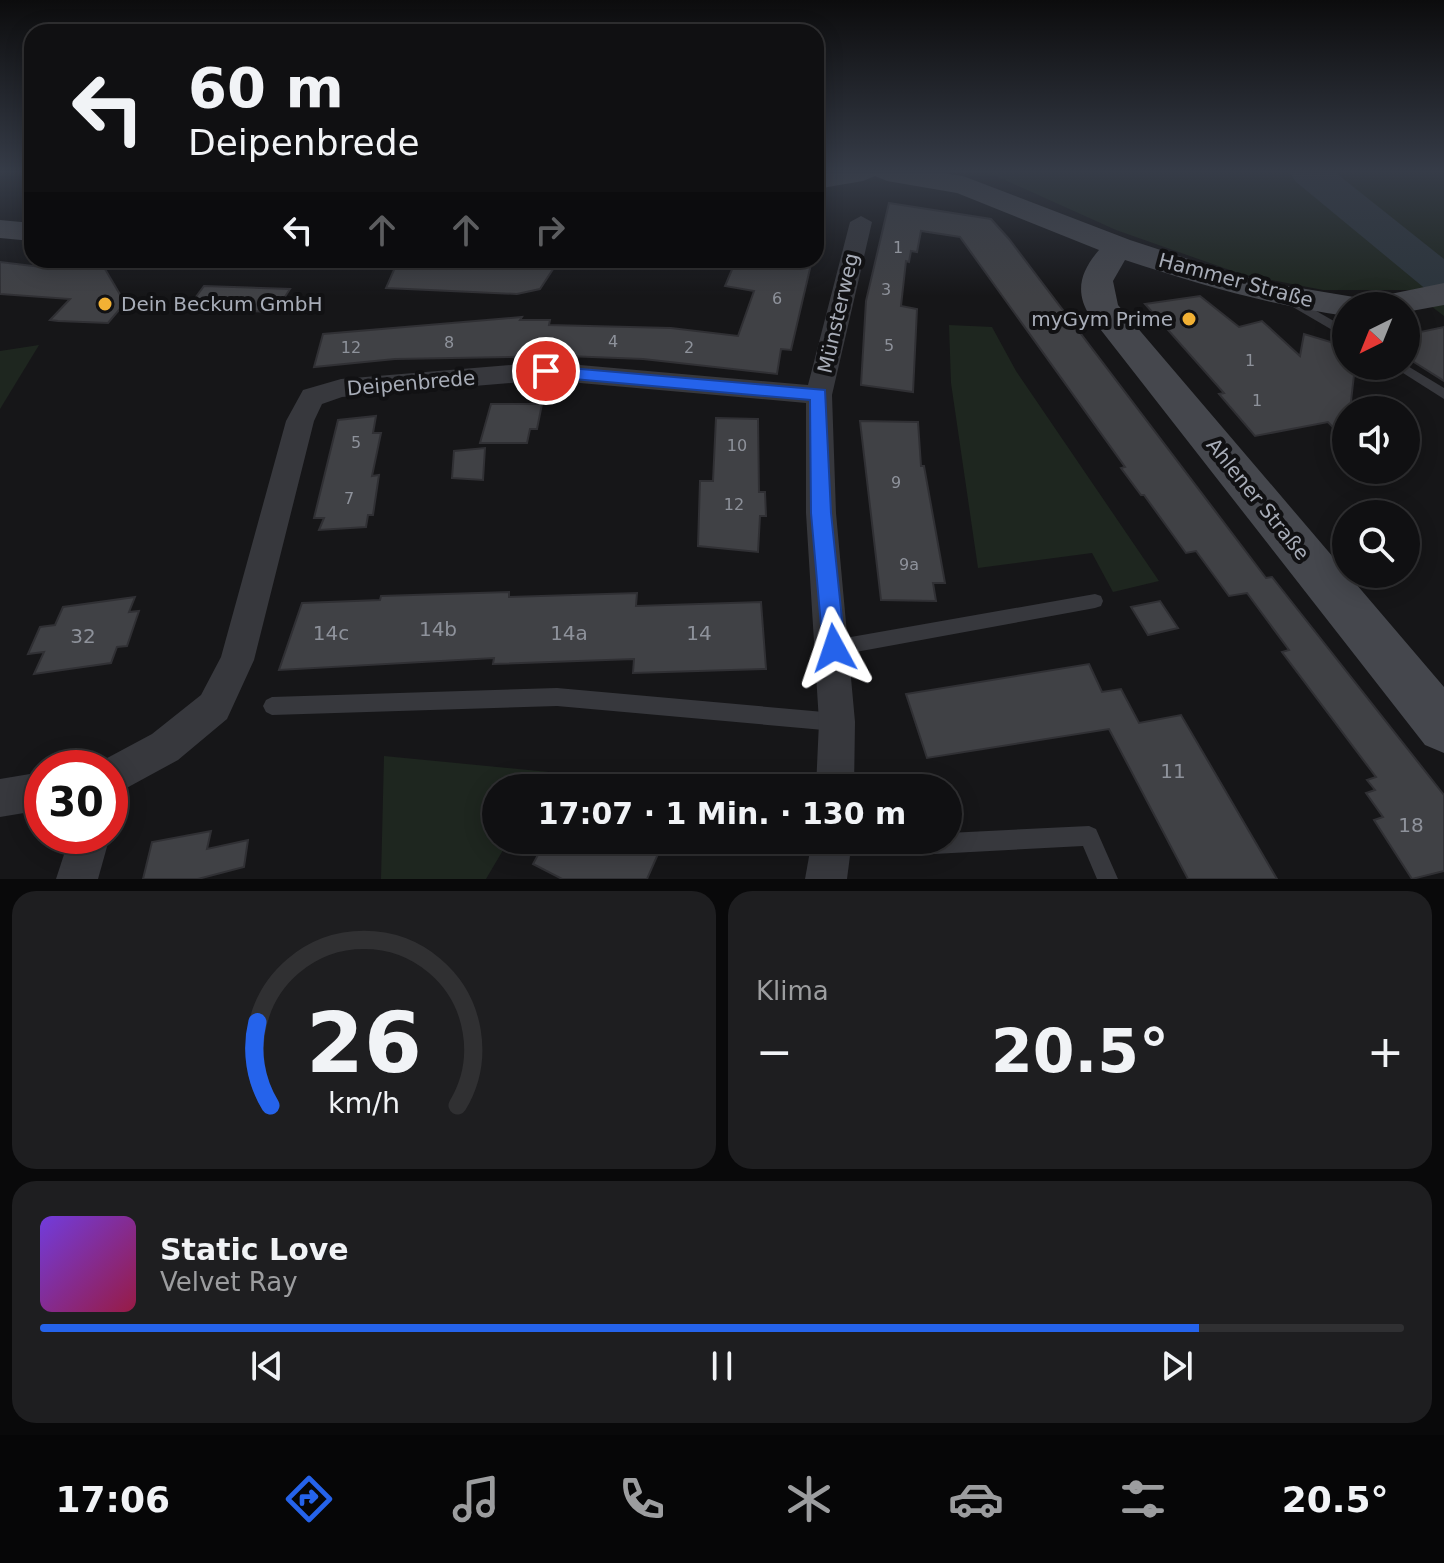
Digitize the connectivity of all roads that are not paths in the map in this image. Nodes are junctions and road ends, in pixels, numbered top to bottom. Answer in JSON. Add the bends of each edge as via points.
{"nodes":[{"id":1,"x":1036,"y":214,"type":"edge"},
{"id":2,"x":861,"y":222,"type":"dead end"},
{"id":3,"x":0,"y":229,"type":"edge"},
{"id":4,"x":24,"y":231,"type":"edge"},
{"id":5,"x":1119,"y":247,"type":"junction"},
{"id":6,"x":1282,"y":296,"type":"junction"},
{"id":7,"x":1332,"y":303,"type":"edge"},
{"id":8,"x":1332,"y":326,"type":"edge"},
{"id":9,"x":1420,"y":379,"type":"edge"},
{"id":10,"x":1444,"y":394,"type":"edge"},
{"id":11,"x":819,"y":395,"type":"junction"},
{"id":12,"x":1095,"y":601,"type":"dead end"},
{"id":13,"x":834,"y":648,"type":"junction"},
{"id":14,"x":272,"y":706,"type":"dead end"},
{"id":15,"x":837,"y":722,"type":"junction"},
{"id":16,"x":1444,"y":727,"type":"edge"},
{"id":17,"x":128,"y":768,"type":"edge"},
{"id":18,"x":835,"y":774,"type":"edge"},
{"id":19,"x":24,"y":794,"type":"edge"},
{"id":20,"x":0,"y":798,"type":"edge"},
{"id":21,"x":962,"y":843,"type":"edge"},
{"id":22,"x":85,"y":854,"type":"edge"},
{"id":23,"x":830,"y":854,"type":"edge"},
{"id":24,"x":77,"y":879,"type":"edge"},
{"id":25,"x":826,"y":879,"type":"edge"},
{"id":26,"x":1108,"y":879,"type":"edge"}],
"edges":[{"from":1,"to":5,"type":"main road","name":"Hammer Straße"},
{"from":2,"to":11,"type":"street","name":"Münsterweg"},
{"from":3,"to":4,"type":"main road"},
{"from":5,"to":6,"type":"main road","name":"Hammer Straße"},
{"from":5,"to":16,"type":"main road","name":"Ahlener Straße","via":[[1097,272],[1095,291],[1102,308]]},
{"from":6,"to":7,"type":"main road","name":"Hammer Straße"},
{"from":6,"to":8,"type":"lane"},
{"from":9,"to":10,"type":"lane"},
{"from":11,"to":13,"type":"street","name":"Münsterweg","via":[[821,513]]},
{"from":11,"to":17,"type":"street","name":"Deipenbrede","via":[[546,371],[341,388],[312,397],[300,421],[237,660],[214,707],[165,747]]},
{"from":12,"to":13,"type":"lane"},
{"from":13,"to":15,"type":"street","name":"Münsterweg"},
{"from":14,"to":15,"type":"lane","via":[[557,697]]},
{"from":15,"to":18,"type":"street","name":"Münsterweg"},
{"from":19,"to":20,"type":"street"},
{"from":21,"to":26,"type":"lane","via":[[1089,836]]},
{"from":22,"to":24,"type":"street"},
{"from":23,"to":25,"type":"street"}]}
